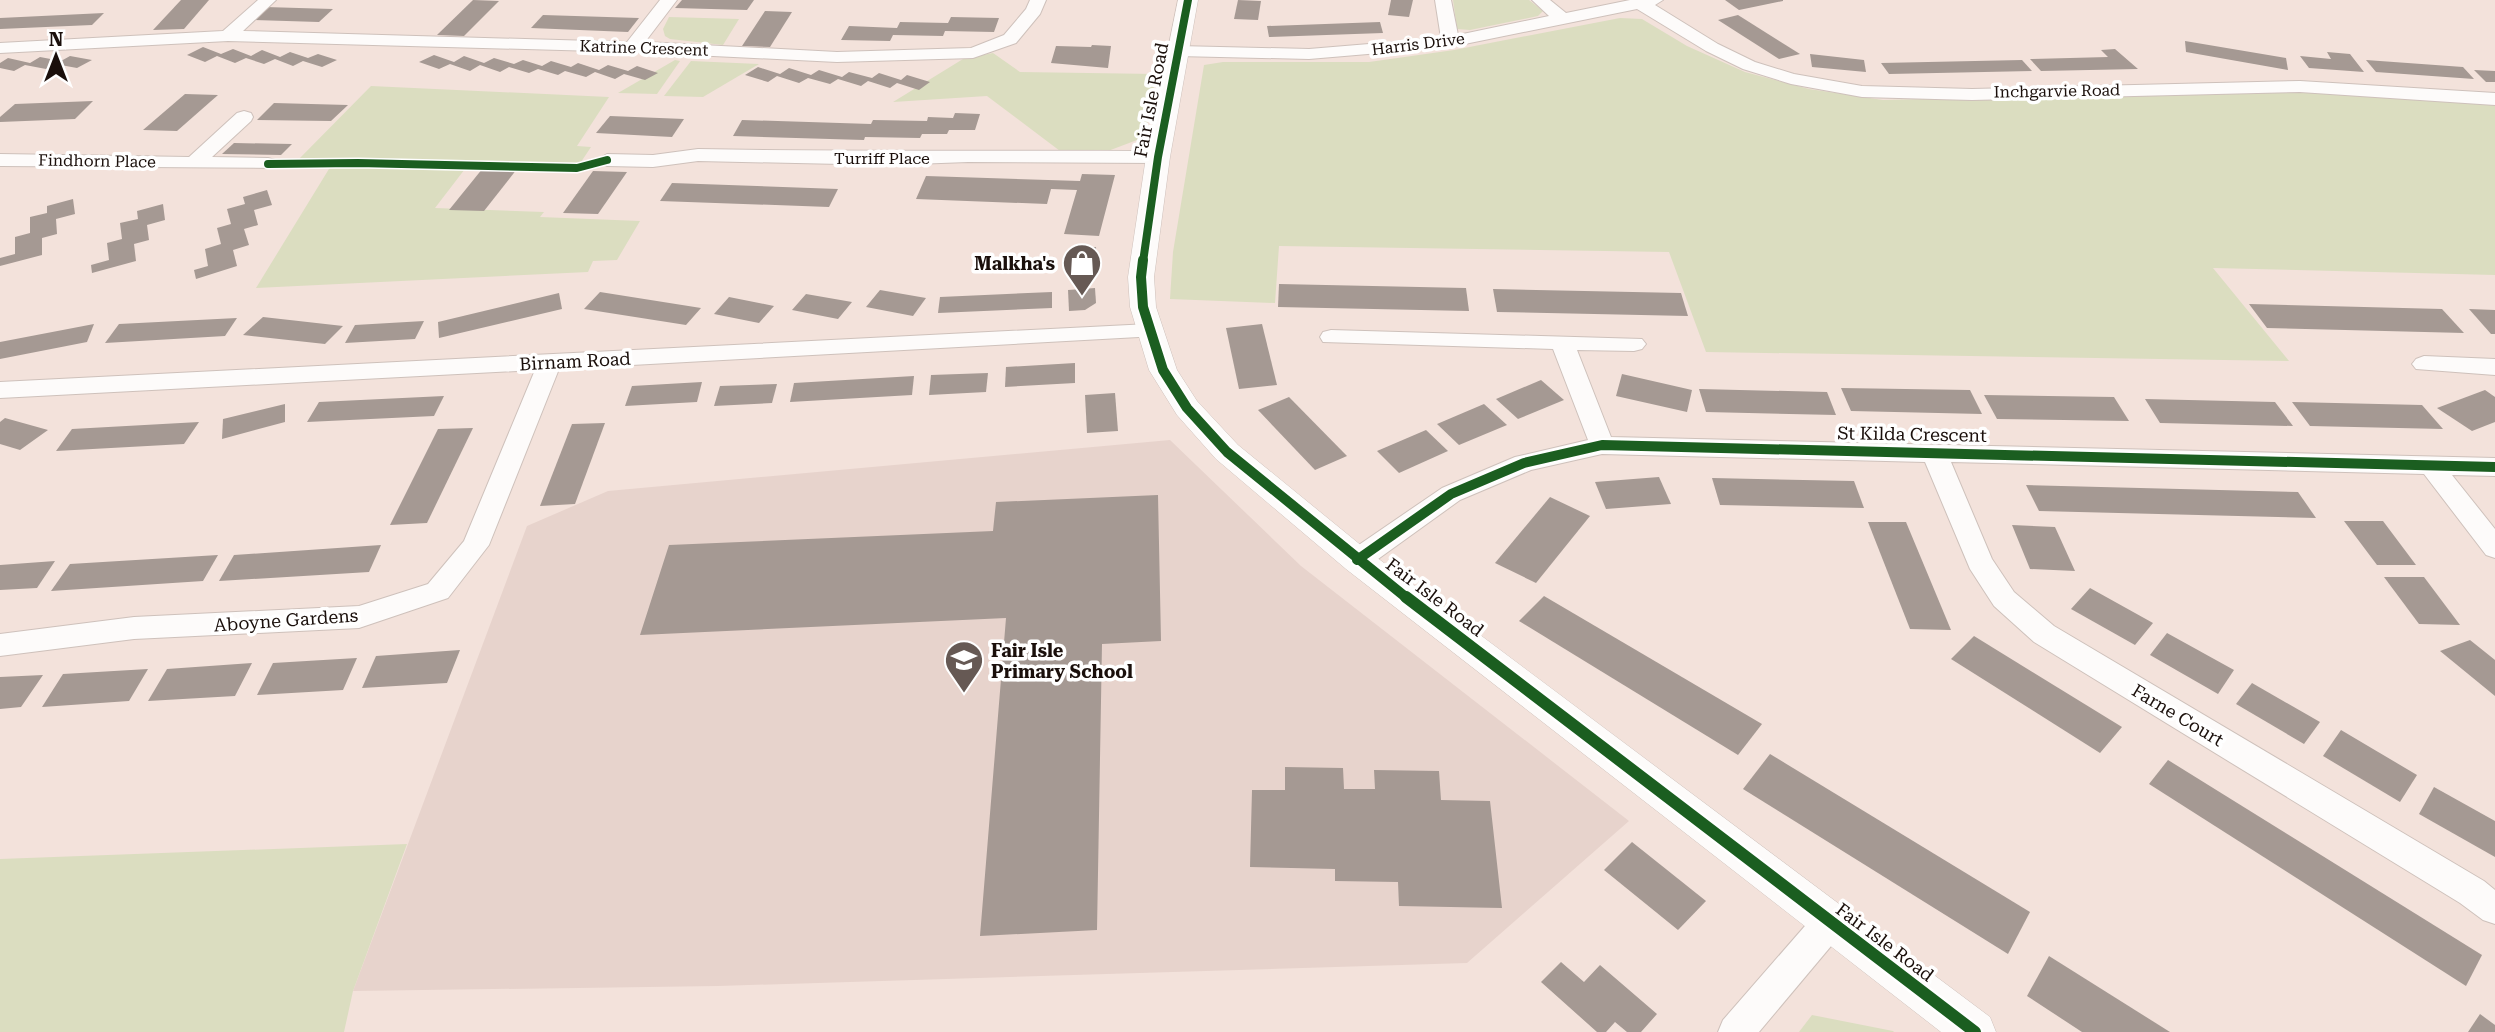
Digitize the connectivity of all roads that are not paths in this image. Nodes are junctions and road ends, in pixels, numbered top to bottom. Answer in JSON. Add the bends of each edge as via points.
{"nodes":[{"id":1,"x":268,"y":0,"type":"edge"},
{"id":2,"x":668,"y":0,"type":"edge"},
{"id":3,"x":1038,"y":0,"type":"edge"},
{"id":4,"x":1188,"y":0,"type":"edge"},
{"id":5,"x":1443,"y":0,"type":"edge"},
{"id":6,"x":1540,"y":0,"type":"edge"},
{"id":7,"x":1648,"y":1,"type":"edge"},
{"id":8,"x":1564,"y":20,"type":"junction"},
{"id":9,"x":228,"y":36,"type":"junction"},
{"id":10,"x":1450,"y":42,"type":"junction"},
{"id":11,"x":632,"y":47,"type":"junction"},
{"id":12,"x":0,"y":48,"type":"edge"},
{"id":13,"x":1178,"y":51,"type":"junction"},
{"id":14,"x":2495,"y":99,"type":"edge"},
{"id":15,"x":244,"y":117,"type":"dead end"},
{"id":16,"x":1158,"y":157,"type":"junction"},
{"id":17,"x":0,"y":160,"type":"edge"},
{"id":18,"x":607,"y":160,"type":"dead end"},
{"id":19,"x":194,"y":163,"type":"junction"},
{"id":20,"x":268,"y":164,"type":"dead end"},
{"id":21,"x":1149,"y":331,"type":"junction"},
{"id":22,"x":1331,"y":337,"type":"dead end"},
{"id":23,"x":1562,"y":342,"type":"junction"},
{"id":24,"x":1634,"y":344,"type":"dead end"},
{"id":25,"x":550,"y":362,"type":"junction"},
{"id":26,"x":2424,"y":364,"type":"dead end"},
{"id":27,"x":2495,"y":367,"type":"edge"},
{"id":28,"x":0,"y":390,"type":"edge"},
{"id":29,"x":1602,"y":445,"type":"junction"},
{"id":30,"x":1934,"y":452,"type":"junction"},
{"id":31,"x":2431,"y":465,"type":"junction"},
{"id":32,"x":2495,"y":467,"type":"edge"},
{"id":33,"x":2495,"y":548,"type":"edge"},
{"id":34,"x":1357,"y":560,"type":"junction"},
{"id":35,"x":0,"y":645,"type":"edge"},
{"id":36,"x":2495,"y":909,"type":"edge"},
{"id":37,"x":1830,"y":922,"type":"junction"},
{"id":38,"x":1736,"y":1032,"type":"edge"},
{"id":39,"x":1975,"y":1032,"type":"edge"}],
"edges":[{"from":1,"to":9,"type":"street"},
{"from":2,"to":11,"type":"street"},
{"from":3,"to":11,"type":"street","name":"Katrine Crescent","via":[[1010,39],[973,53],[837,57]]},
{"from":4,"to":13,"type":"street","name":"Fair Isle Road"},
{"from":5,"to":10,"type":"street"},
{"from":6,"to":8,"type":"street"},
{"from":7,"to":8,"type":"street","name":"Harris Drive"},
{"from":7,"to":14,"type":"street","name":"Inchgarvie Road","via":[[1708,48],[1741,63],[1789,79],[1869,92],[2274,87]]},
{"from":8,"to":10,"type":"street","name":"Harris Drive"},
{"from":9,"to":11,"type":"street","name":"Katrine Crescent"},
{"from":9,"to":12,"type":"street","name":"Katrine Crescent"},
{"from":10,"to":13,"type":"street","name":"Harris Drive","via":[[1309,54]]},
{"from":13,"to":16,"type":"street","name":"Fair Isle Road"},
{"from":15,"to":19,"type":"street"},
{"from":16,"to":18,"type":"street","name":"Turriff Place","via":[[698,155],[653,161]]},
{"from":16,"to":21,"type":"street","name":"Fair Isle Road","via":[[1141,277]]},
{"from":17,"to":19,"type":"street","name":"Findhorn Place"},
{"from":19,"to":20,"type":"street","name":"Findhorn Place"},
{"from":21,"to":25,"type":"street","name":"Birnam Road"},
{"from":21,"to":34,"type":"street","name":"Fair Isle Road","via":[[1163,370],[1187,408],[1227,452]]},
{"from":22,"to":23,"type":"street"},
{"from":23,"to":24,"type":"street"},
{"from":23,"to":29,"type":"street"},
{"from":25,"to":28,"type":"street","name":"Birnam Road"},
{"from":25,"to":35,"type":"street","name":"Aboyne Gardens","via":[[476,544],[438,591],[359,617],[134,628]]},
{"from":26,"to":27,"type":"street"},
{"from":29,"to":30,"type":"street","name":"St Kilda Crescent"},
{"from":29,"to":34,"type":"street","name":"St Kilda Crescent","via":[[1524,463],[1451,494]]},
{"from":30,"to":31,"type":"street","name":"St Kilda Crescent"},
{"from":30,"to":36,"type":"street","name":"Farne Court","via":[[1980,562],[2004,599],[2044,634]]},
{"from":31,"to":32,"type":"street","name":"St Kilda Crescent"},
{"from":31,"to":33,"type":"street"},
{"from":34,"to":37,"type":"street","name":"Fair Isle Road"},
{"from":37,"to":38,"type":"street"},
{"from":37,"to":39,"type":"street","name":"Fair Isle Road"}]}
